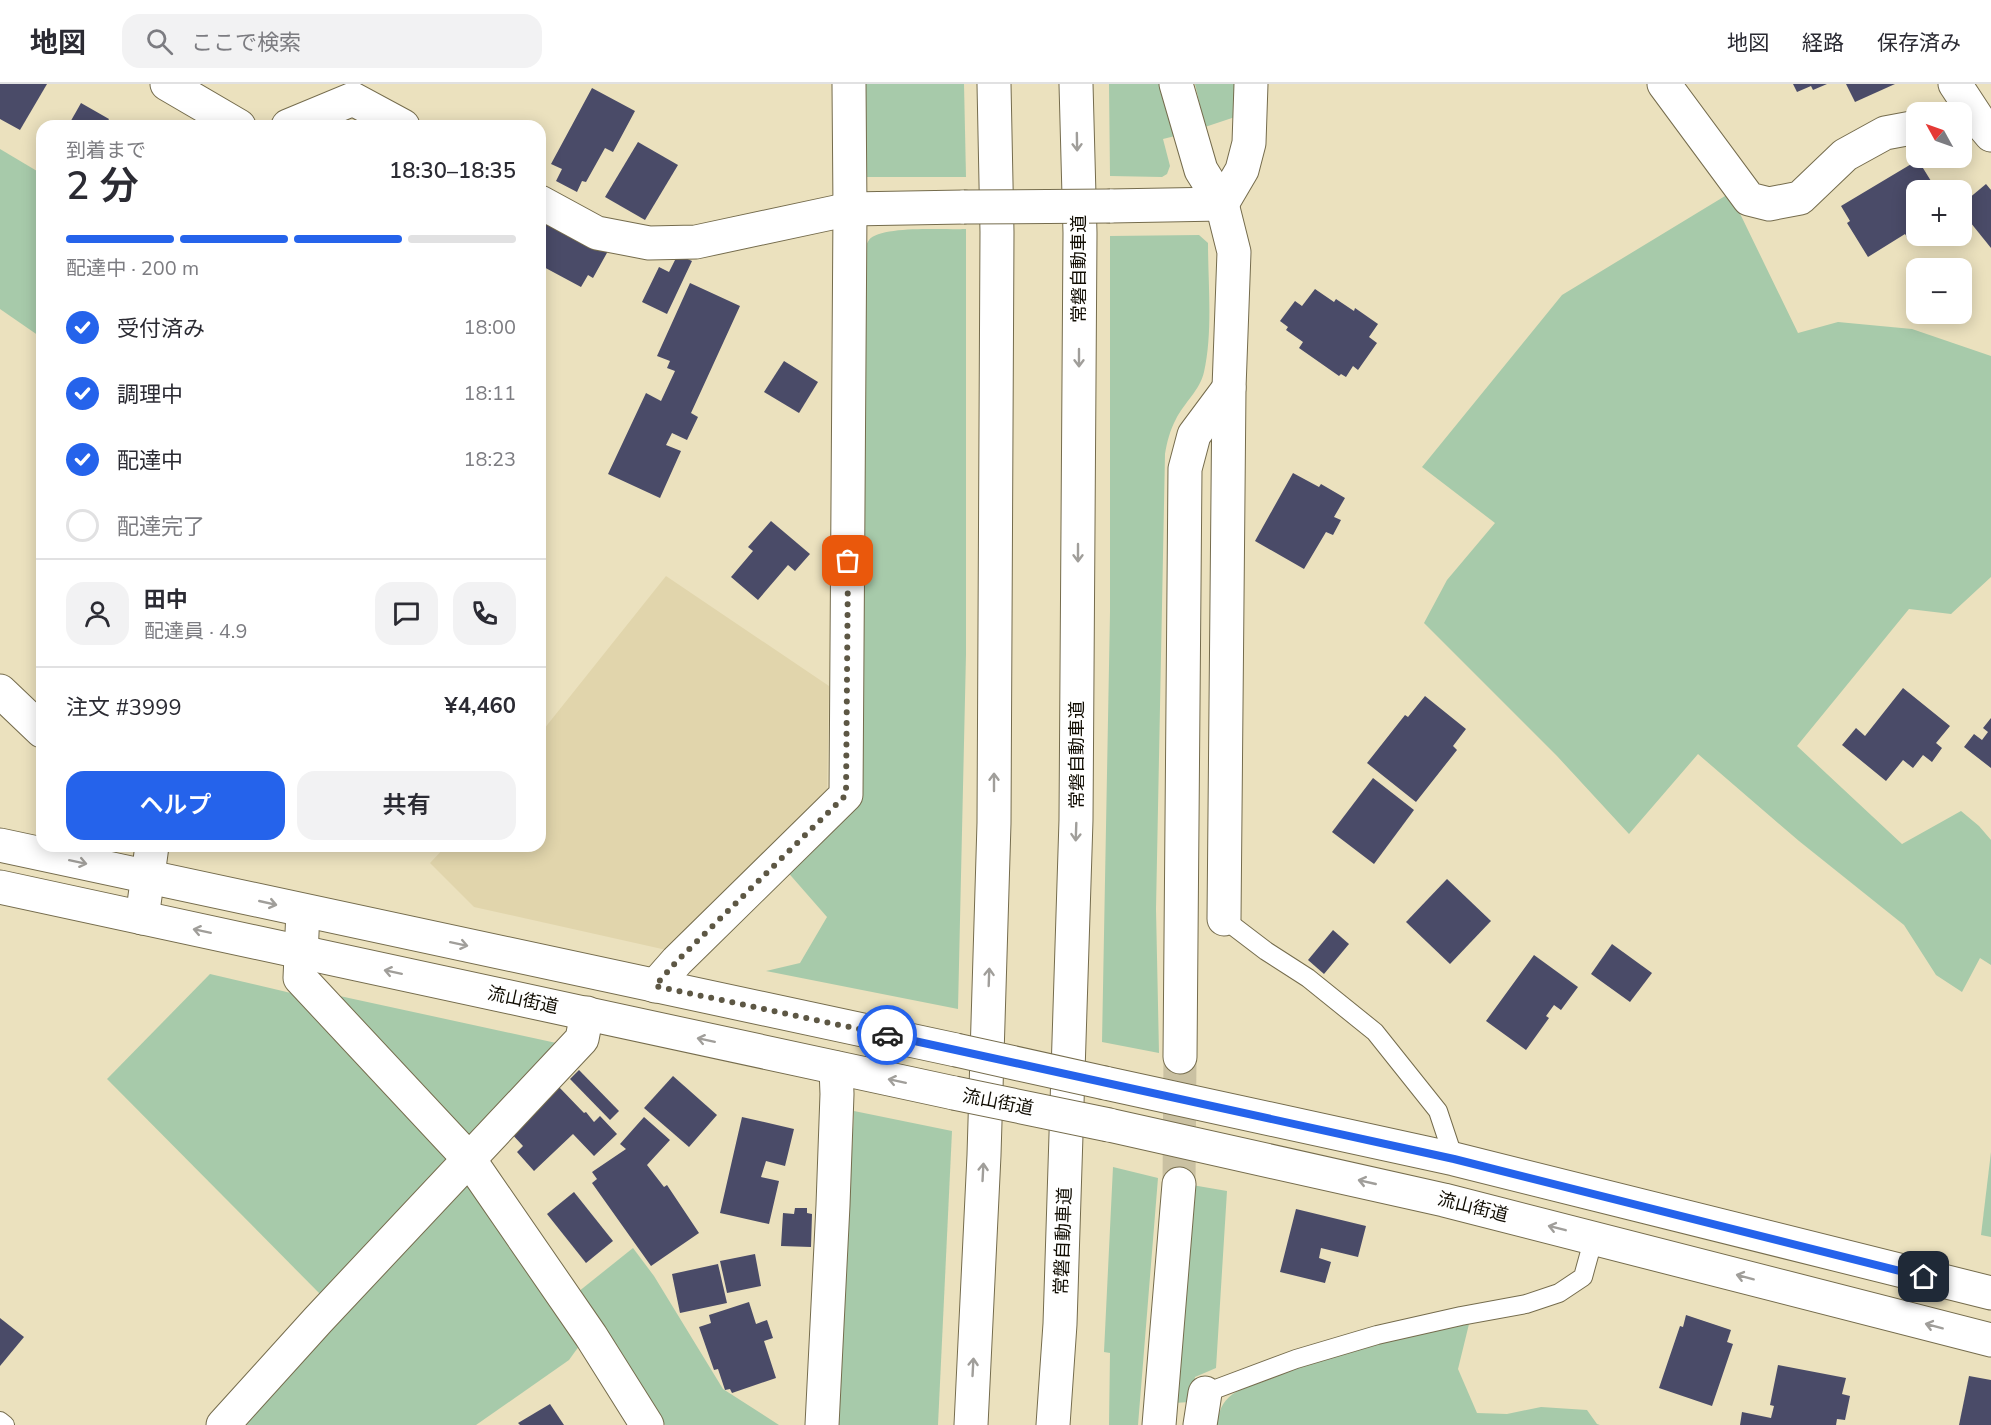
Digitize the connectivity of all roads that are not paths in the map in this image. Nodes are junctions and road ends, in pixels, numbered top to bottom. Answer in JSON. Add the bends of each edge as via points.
{"nodes":[{"id":1,"x":166,"y":84,"type":"edge"},
{"id":2,"x":849,"y":84,"type":"edge"},
{"id":3,"x":993,"y":84,"type":"edge"},
{"id":4,"x":1076,"y":84,"type":"edge"},
{"id":5,"x":1176,"y":84,"type":"edge"},
{"id":6,"x":1251,"y":84,"type":"edge"},
{"id":7,"x":1664,"y":84,"type":"edge"},
{"id":8,"x":1955,"y":84,"type":"edge"},
{"id":9,"x":229,"y":120,"type":"edge"},
{"id":10,"x":302,"y":120,"type":"edge"},
{"id":11,"x":391,"y":120,"type":"edge"},
{"id":12,"x":1978,"y":127,"type":"edge"},
{"id":13,"x":1906,"y":130,"type":"edge"},
{"id":14,"x":1222,"y":204,"type":"junction"},
{"id":15,"x":546,"y":205,"type":"edge"},
{"id":16,"x":850,"y":209,"type":"junction"},
{"id":17,"x":1229,"y":388,"type":"junction"},
{"id":18,"x":0,"y":691,"type":"edge"},
{"id":19,"x":36,"y":725,"type":"edge"},
{"id":20,"x":0,"y":845,"type":"edge"},
{"id":21,"x":36,"y":849,"type":"edge"},
{"id":22,"x":66,"y":852,"type":"edge"},
{"id":23,"x":150,"y":861,"type":"edge"},
{"id":24,"x":0,"y":887,"type":"edge"},
{"id":25,"x":303,"y":911,"type":"junction"},
{"id":26,"x":142,"y":918,"type":"junction"},
{"id":27,"x":1224,"y":920,"type":"joint"},
{"id":28,"x":300,"y":952,"type":"junction"},
{"id":29,"x":655,"y":986,"type":"junction"},
{"id":30,"x":587,"y":1013,"type":"junction"},
{"id":31,"x":1180,"y":1057,"type":"tunnel mouth"},
{"id":32,"x":836,"y":1068,"type":"junction"},
{"id":33,"x":469,"y":1158,"type":"junction"},
{"id":34,"x":1454,"y":1159,"type":"junction"},
{"id":35,"x":1179,"y":1184,"type":"tunnel mouth"},
{"id":36,"x":1594,"y":1237,"type":"junction"},
{"id":37,"x":1991,"y":1293,"type":"edge"},
{"id":38,"x":1060,"y":1324,"type":"junction"},
{"id":39,"x":1991,"y":1340,"type":"edge"},
{"id":40,"x":1205,"y":1393,"type":"joint"},
{"id":41,"x":0,"y":1421,"type":"edge"},
{"id":42,"x":5,"y":1425,"type":"edge"},
{"id":43,"x":223,"y":1425,"type":"edge"},
{"id":44,"x":647,"y":1425,"type":"edge"},
{"id":45,"x":822,"y":1425,"type":"edge"},
{"id":46,"x":971,"y":1425,"type":"edge"},
{"id":47,"x":1053,"y":1425,"type":"edge"},
{"id":48,"x":1060,"y":1425,"type":"edge"},
{"id":49,"x":1159,"y":1425,"type":"edge"},
{"id":50,"x":1200,"y":1425,"type":"edge"}],
"edges":[{"from":1,"to":9,"type":"main road"},
{"from":2,"to":16,"type":"main road"},
{"from":46,"to":3,"type":"main road","one_way":true,"via":[[994,823],[997,232]]},
{"from":4,"to":38,"type":"main road","name":"常磐自動車道","one_way":true,"via":[[1080,233],[1076,820]]},
{"from":5,"to":14,"type":"main road","via":[[1201,170]]},
{"from":6,"to":14,"type":"main road","via":[[1249,143],[1242,170]]},
{"from":7,"to":13,"type":"main road","via":[[1749,199],[1769,204],[1800,198],[1845,155],[1885,133]]},
{"from":8,"to":12,"type":"main road"},
{"from":10,"to":11,"type":"main road","via":[[353,99]]},
{"from":14,"to":16,"type":"main road","bridge":true},
{"from":14,"to":17,"type":"main road","via":[[1234,252]]},
{"from":15,"to":16,"type":"main road","via":[[597,233],[649,243],[696,242]]},
{"from":16,"to":29,"type":"main road","via":[[846,795]]},
{"from":17,"to":27,"type":"main road"},
{"from":17,"to":31,"type":"main road","via":[[1194,435],[1185,469]]},
{"from":18,"to":19,"type":"main road"},
{"from":20,"to":21,"type":"main road","one_way":true},
{"from":22,"to":23,"type":"main road","one_way":true},
{"from":23,"to":25,"type":"main road","one_way":true},
{"from":23,"to":26,"type":"main road"},
{"from":24,"to":26,"type":"main road","name":"流山街道"},
{"from":25,"to":28,"type":"main road"},
{"from":25,"to":29,"type":"main road","one_way":true},
{"from":28,"to":26,"type":"main road","name":"流山街道","one_way":true},
{"from":27,"to":34,"type":"lane","via":[[1308,978],[1375,1032],[1438,1111]]},
{"from":30,"to":28,"type":"main road","name":"流山街道","one_way":true},
{"from":28,"to":33,"type":"main road","via":[[300,978]]},
{"from":29,"to":34,"type":"main road","bridge":true},
{"from":32,"to":30,"type":"main road","name":"流山街道","one_way":true},
{"from":30,"to":33,"type":"main road","via":[[582,1039]]},
{"from":36,"to":32,"type":"main road","name":"流山街道","one_way":true,"bridge":true,"via":[[1109,1125]]},
{"from":32,"to":45,"type":"main road"},
{"from":33,"to":43,"type":"main road"},
{"from":33,"to":44,"type":"main road"},
{"from":34,"to":37,"type":"main road"},
{"from":35,"to":49,"type":"main road"},
{"from":39,"to":36,"type":"main road","name":"流山街道","one_way":true},
{"from":36,"to":40,"type":"lane","via":[[1583,1277],[1559,1293],[1526,1304],[1377,1335],[1296,1359]]},
{"from":38,"to":47,"type":"main road","name":"常磐自動車道"},
{"from":38,"to":48,"type":"main road"},
{"from":40,"to":50,"type":"main road"},
{"from":41,"to":42,"type":"lane"}]}
